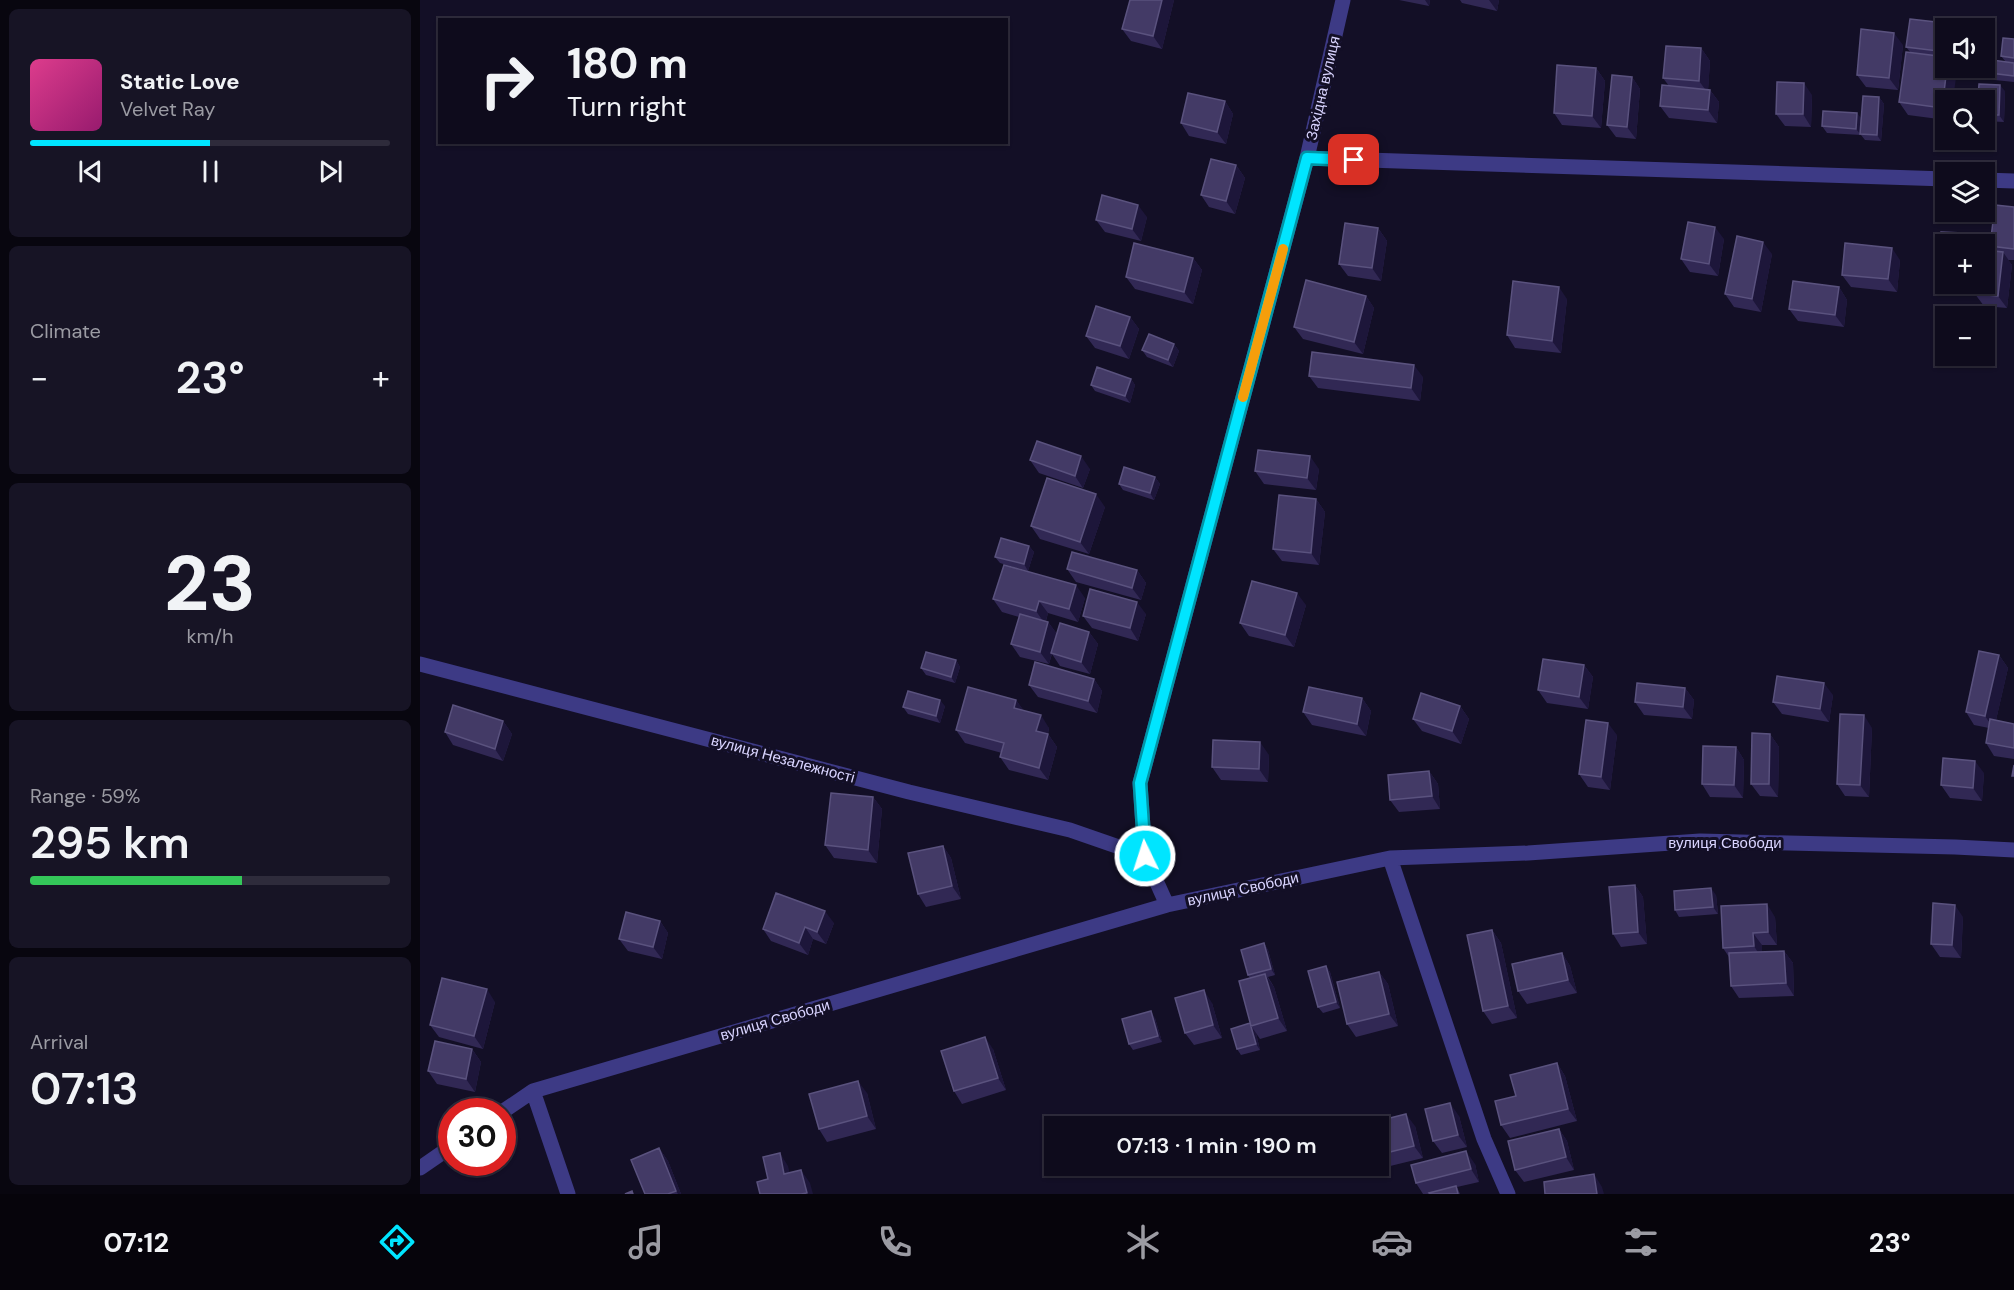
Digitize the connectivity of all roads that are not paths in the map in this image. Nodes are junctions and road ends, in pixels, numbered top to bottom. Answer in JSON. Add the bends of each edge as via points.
{"nodes":[{"id":1,"x":1343,"y":0,"type":"edge"},
{"id":2,"x":1307,"y":158,"type":"junction"},
{"id":3,"x":1935,"y":179,"type":"edge"},
{"id":4,"x":1995,"y":180,"type":"edge"},
{"id":5,"x":2014,"y":181,"type":"edge"},
{"id":6,"x":420,"y":664,"type":"edge"},
{"id":7,"x":2014,"y":850,"type":"edge"},
{"id":8,"x":1145,"y":856,"type":"junction"},
{"id":9,"x":1390,"y":858,"type":"junction"},
{"id":10,"x":1167,"y":905,"type":"junction"},
{"id":11,"x":533,"y":1091,"type":"junction"},
{"id":12,"x":516,"y":1103,"type":"edge"},
{"id":13,"x":438,"y":1156,"type":"edge"},
{"id":14,"x":420,"y":1168,"type":"edge"},
{"id":15,"x":568,"y":1194,"type":"edge"},
{"id":16,"x":1508,"y":1194,"type":"edge"}],
"edges":[{"from":1,"to":2,"type":"street","name":"Західна вулиця"},
{"from":2,"to":3,"type":"street"},
{"from":2,"to":8,"type":"street","name":"Західна вулиця","via":[[1140,783]]},
{"from":4,"to":5,"type":"street"},
{"from":6,"to":8,"type":"street","name":"вулиця Незалежності","via":[[909,792],[1070,830]]},
{"from":7,"to":9,"type":"street","name":"вулиця Свободи","via":[[1700,841]]},
{"from":8,"to":10,"type":"street","name":"Західна вулиця"},
{"from":9,"to":10,"type":"street","name":"вулиця Свободи"},
{"from":9,"to":16,"type":"street","via":[[1484,1139]]},
{"from":10,"to":11,"type":"street","name":"вулиця Свободи"},
{"from":11,"to":12,"type":"street","name":"вулиця Свободи"},
{"from":11,"to":15,"type":"street"},
{"from":13,"to":14,"type":"street"}]}
